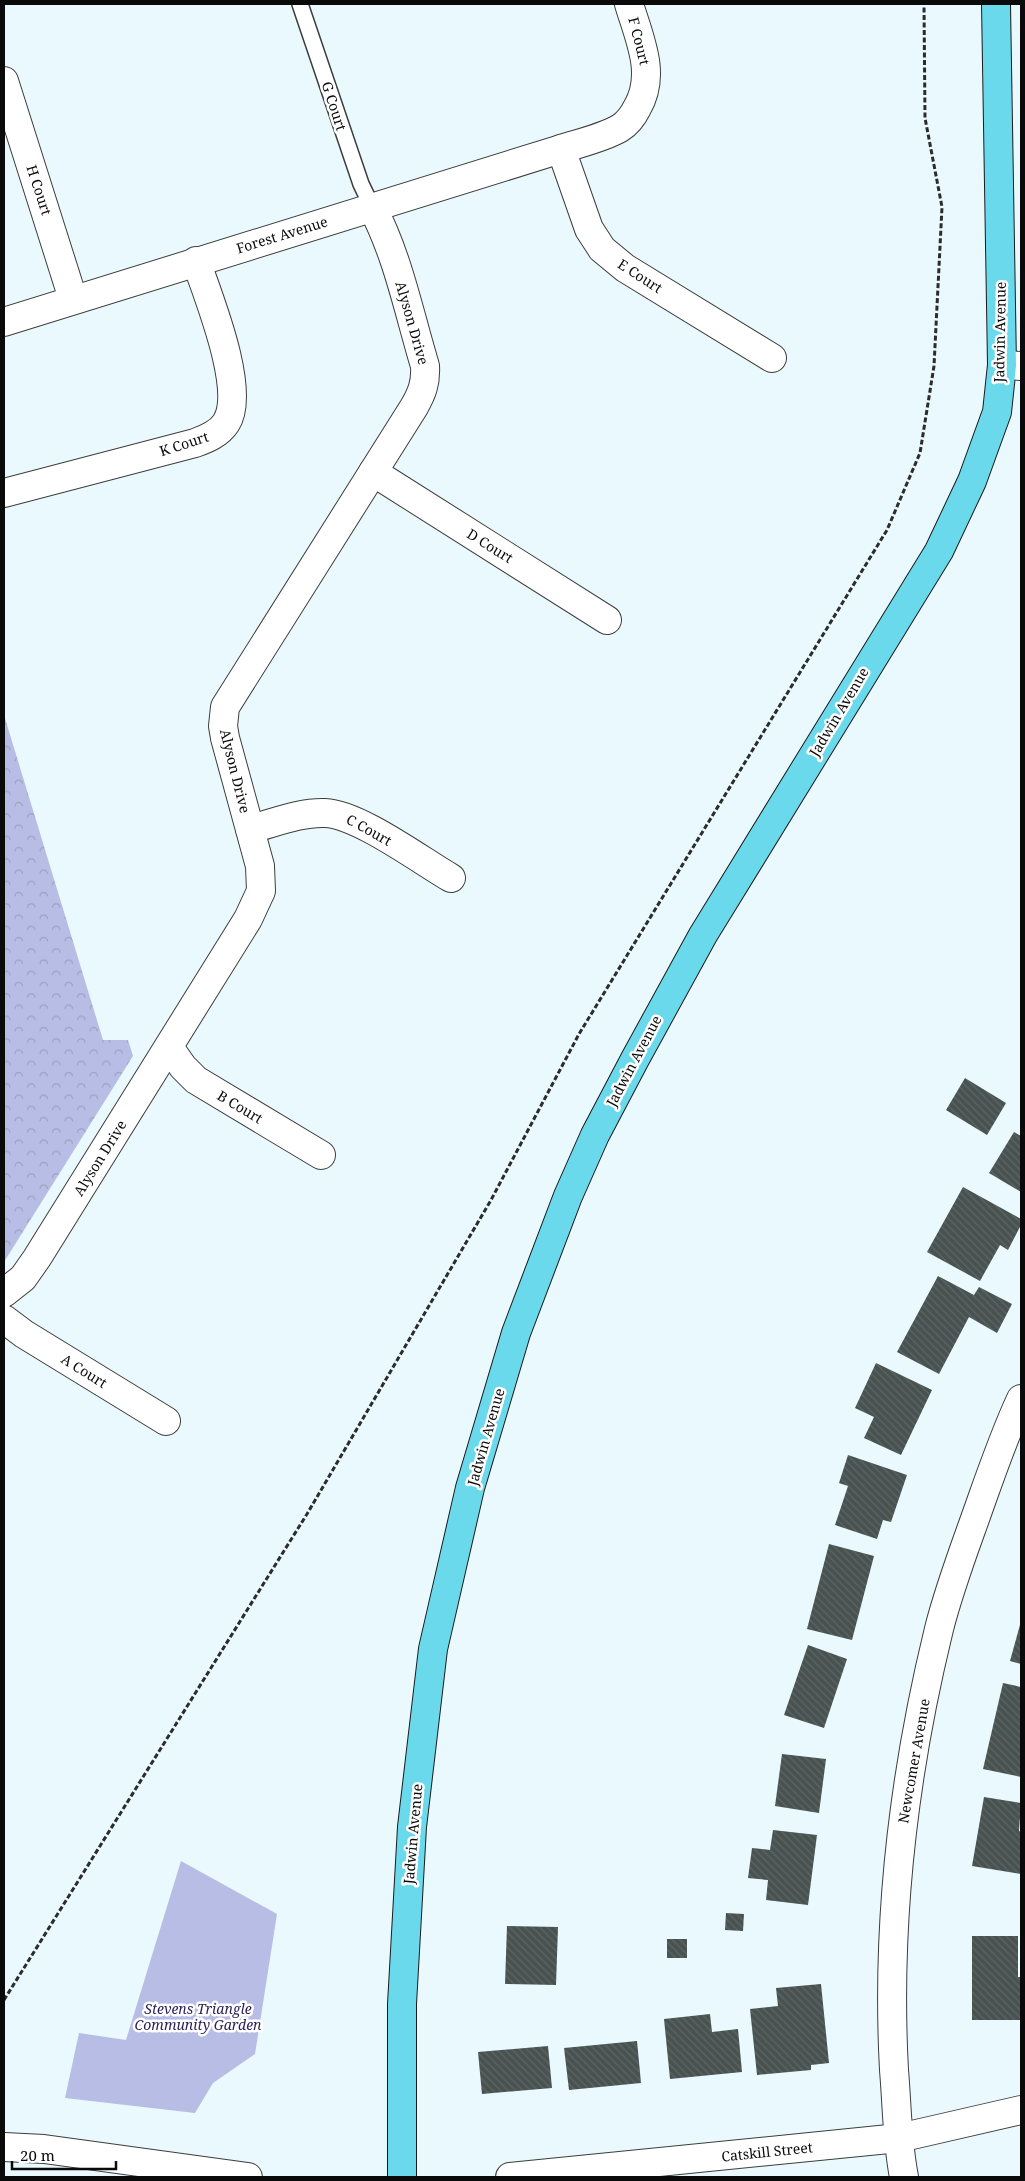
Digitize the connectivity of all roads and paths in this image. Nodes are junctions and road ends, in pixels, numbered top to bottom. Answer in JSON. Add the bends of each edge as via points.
{"nodes":[{"id":1,"x":300,"y":4,"type":"edge"},
{"id":2,"x":629,"y":4,"type":"edge"},
{"id":3,"x":924,"y":4,"type":"edge"},
{"id":4,"x":996,"y":4,"type":"edge"},
{"id":5,"x":4,"y":81,"type":"edge"},
{"id":6,"x":562,"y":149,"type":"junction"},
{"id":7,"x":372,"y":207,"type":"junction"},
{"id":8,"x":196,"y":261,"type":"junction"},
{"id":9,"x":73,"y":299,"type":"junction"},
{"id":10,"x":4,"y":322,"type":"edge"},
{"id":11,"x":772,"y":358,"type":"dead end"},
{"id":12,"x":1011,"y":366,"type":"edge"},
{"id":13,"x":373,"y":472,"type":"junction"},
{"id":14,"x":4,"y":493,"type":"edge"},
{"id":15,"x":607,"y":620,"type":"dead end"},
{"id":16,"x":250,"y":829,"type":"junction"},
{"id":17,"x":451,"y":878,"type":"dead end"},
{"id":18,"x":168,"y":1047,"type":"junction"},
{"id":19,"x":321,"y":1155,"type":"dead end"},
{"id":20,"x":4,"y":1294,"type":"edge"},
{"id":21,"x":4,"y":1319,"type":"edge"},
{"id":22,"x":1021,"y":1399,"type":"edge"},
{"id":23,"x":166,"y":1421,"type":"dead end"},
{"id":24,"x":4,"y":2000,"type":"edge"},
{"id":25,"x":1021,"y":2110,"type":"edge"},
{"id":26,"x":898,"y":2138,"type":"junction"},
{"id":27,"x":4,"y":2147,"type":"edge"},
{"id":28,"x":248,"y":2177,"type":"edge"},
{"id":29,"x":402,"y":2177,"type":"edge"},
{"id":30,"x":510,"y":2177,"type":"edge"},
{"id":31,"x":904,"y":2177,"type":"edge"}],
"edges":[{"from":1,"to":7,"type":"lane","name":"G Court","via":[[356,170]]},
{"from":2,"to":6,"type":"street","name":"F Court","via":[[646,67],[647,80],[641,102],[620,128]]},
{"from":3,"to":24,"type":"path","via":[[925,118],[942,207],[934,366],[920,453],[887,530],[579,1034],[491,1200],[306,1514]]},
{"from":4,"to":12,"type":"main road","name":"Jadwin Avenue"},
{"from":5,"to":9,"type":"street","name":"H Court"},
{"from":6,"to":7,"type":"street","name":"Forest Avenue"},
{"from":6,"to":11,"type":"street","name":"E Court","via":[[589,229],[602,249],[625,268]]},
{"from":7,"to":8,"type":"street","name":"Forest Avenue"},
{"from":7,"to":13,"type":"street","name":"Alyson Drive","via":[[396,266],[426,378],[421,396]]},
{"from":8,"to":9,"type":"street","name":"Forest Avenue"},
{"from":8,"to":14,"type":"street","name":"K Court","via":[[228,360],[233,404],[226,424],[210,438],[194,443]]},
{"from":9,"to":10,"type":"street","name":"Forest Avenue"},
{"from":12,"to":29,"type":"main road","name":"Jadwin Avenue","via":[[972,481],[939,551],[703,936],[635,1059],[595,1135],[568,1196],[516,1333],[470,1488],[432,1649],[412,1827],[402,2004]]},
{"from":13,"to":15,"type":"street","name":"D Court"},
{"from":13,"to":16,"type":"street","name":"Alyson Drive","via":[[225,708],[225,738]]},
{"from":16,"to":17,"type":"street","name":"C Court","via":[[310,814],[345,816]]},
{"from":16,"to":18,"type":"street","name":"Alyson Drive","via":[[262,880],[258,899]]},
{"from":18,"to":19,"type":"street","name":"B Court","via":[[196,1080]]},
{"from":18,"to":20,"type":"street","name":"Alyson Drive","via":[[37,1258],[23,1278]]},
{"from":21,"to":23,"type":"street","name":"A Court"},
{"from":22,"to":26,"type":"street","name":"Newcomer Avenue","via":[[968,1538],[940,1627],[913,1759],[893,1924],[892,2026]]},
{"from":25,"to":26,"type":"street","name":"Catskill Street"},
{"from":26,"to":30,"type":"street","name":"Catskill Street"},
{"from":26,"to":31,"type":"street","name":"Newcomer Avenue"},
{"from":27,"to":28,"type":"street","via":[[44,2149]]}]}
